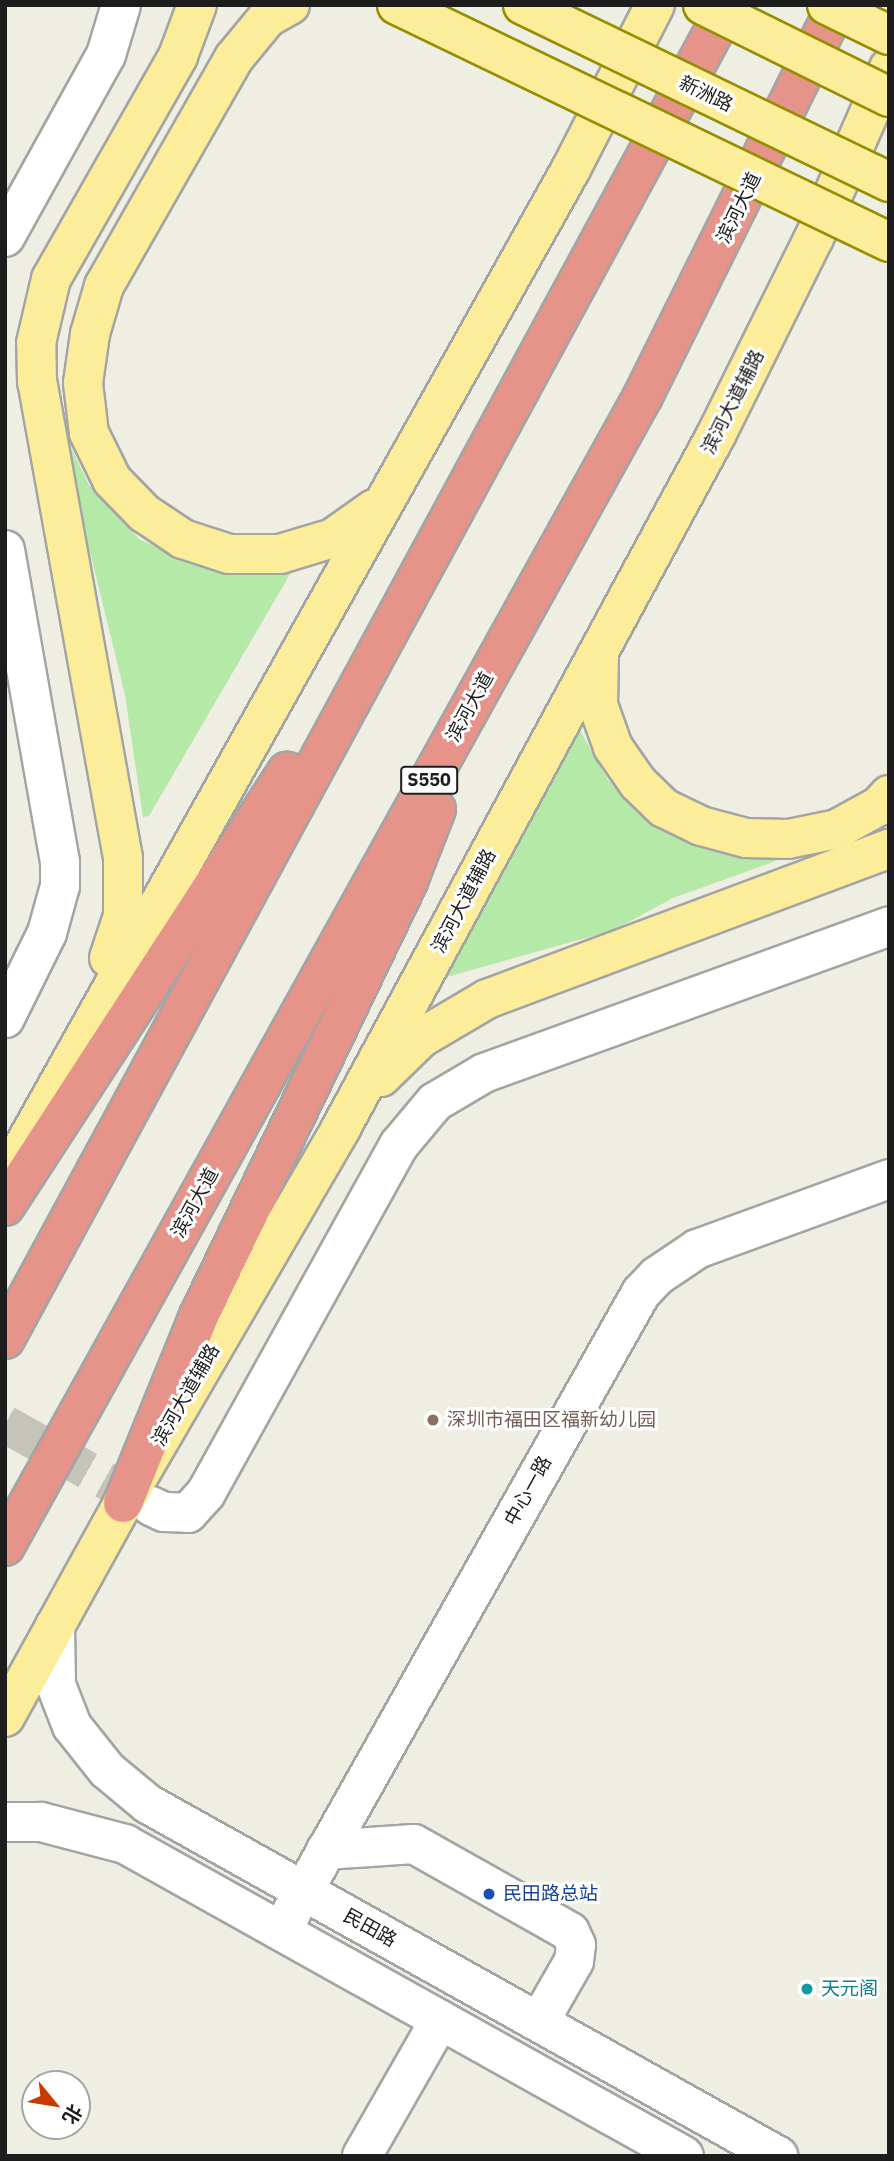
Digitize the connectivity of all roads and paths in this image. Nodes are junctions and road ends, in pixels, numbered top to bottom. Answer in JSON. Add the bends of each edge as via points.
{"nodes":[{"id":1,"x":121,"y":5,"type":"edge"},
{"id":2,"x":197,"y":5,"type":"edge"},
{"id":3,"x":290,"y":5,"type":"edge"},
{"id":4,"x":397,"y":5,"type":"edge"},
{"id":5,"x":523,"y":5,"type":"edge"},
{"id":6,"x":655,"y":5,"type":"edge"},
{"id":7,"x":703,"y":5,"type":"edge"},
{"id":8,"x":728,"y":5,"type":"edge"},
{"id":9,"x":827,"y":5,"type":"edge"},
{"id":10,"x":837,"y":5,"type":"edge"},
{"id":11,"x":889,"y":35,"type":"edge"},
{"id":12,"x":889,"y":68,"type":"edge"},
{"id":13,"x":889,"y":97,"type":"edge"},
{"id":14,"x":889,"y":182,"type":"edge"},
{"id":15,"x":5,"y":237,"type":"edge"},
{"id":16,"x":889,"y":242,"type":"edge"},
{"id":17,"x":381,"y":504,"type":"junction"},
{"id":18,"x":447,"y":526,"type":"junction"},
{"id":19,"x":5,"y":550,"type":"edge"},
{"id":20,"x":599,"y":651,"type":"junction"},
{"id":21,"x":497,"y":657,"type":"junction"},
{"id":22,"x":889,"y":795,"type":"edge"},
{"id":23,"x":889,"y":849,"type":"edge"},
{"id":24,"x":889,"y":926,"type":"edge"},
{"id":25,"x":5,"y":1017,"type":"edge"},
{"id":26,"x":59,"y":1078,"type":"junction"},
{"id":27,"x":341,"y":1128,"type":"junction"},
{"id":28,"x":889,"y":1179,"type":"edge"},
{"id":29,"x":5,"y":1180,"type":"edge"},
{"id":30,"x":5,"y":1206,"type":"edge"},
{"id":31,"x":5,"y":1339,"type":"edge"},
{"id":32,"x":137,"y":1504,"type":"junction"},
{"id":33,"x":5,"y":1546,"type":"edge"},
{"id":34,"x":55,"y":1626,"type":"junction"},
{"id":35,"x":5,"y":1717,"type":"edge"},
{"id":36,"x":5,"y":1822,"type":"edge"},
{"id":37,"x":326,"y":1850,"type":"junction"},
{"id":38,"x":303,"y":1891,"type":"junction"},
{"id":39,"x":281,"y":1931,"type":"junction"},
{"id":40,"x":440,"y":2020,"type":"junction"},
{"id":41,"x":539,"y":2022,"type":"junction"},
{"id":42,"x":362,"y":2156,"type":"edge"},
{"id":43,"x":684,"y":2156,"type":"edge"},
{"id":44,"x":778,"y":2156,"type":"edge"}],
"edges":[{"from":1,"to":15,"type":"street","via":[[106,55]]},
{"from":2,"to":26,"type":"main road","via":[[178,56],[51,279],[38,327],[37,382],[124,877],[120,936]]},
{"from":3,"to":17,"type":"main road","via":[[267,18],[234,58],[104,286],[90,334],[83,383],[89,433],[112,480],[145,513],[183,539],[229,554],[280,554],[332,538]]},
{"from":4,"to":16,"type":"main road","bridge":true},
{"from":5,"to":14,"type":"main road","name":"新洲路","bridge":true},
{"from":6,"to":17,"type":"main road","via":[[571,169]]},
{"from":7,"to":13,"type":"main road","bridge":true},
{"from":8,"to":18,"type":"highway"},
{"from":9,"to":11,"type":"main road","bridge":true},
{"from":10,"to":21,"type":"highway","name":"滨河大道","number":"S550","via":[[690,309]]},
{"from":12,"to":20,"type":"main road","name":"滨河大道辅路","via":[[764,342]]},
{"from":17,"to":26,"type":"main road"},
{"from":18,"to":30,"type":"highway"},
{"from":18,"to":31,"type":"highway"},
{"from":19,"to":25,"type":"street","via":[[60,862],[60,886],[47,933]]},
{"from":20,"to":22,"type":"main road","via":[[598,705],[612,747],[638,783],[664,808],[701,826],[746,838],[788,839],[837,828],[879,806]]},
{"from":20,"to":27,"type":"main road","name":"滨河大道辅路"},
{"from":21,"to":32,"type":"highway","via":[[408,881],[198,1318]]},
{"from":21,"to":33,"type":"highway","name":"滨河大道","number":"S550"},
{"from":23,"to":27,"type":"main road","via":[[465,1010],[400,1056]]},
{"from":24,"to":32,"type":"street","via":[[484,1073],[435,1102],[399,1145],[206,1493],[188,1513]]},
{"from":26,"to":29,"type":"main road"},
{"from":27,"to":32,"type":"main road","name":"滨河大道辅路"},
{"from":28,"to":37,"type":"street","name":"中心一路","via":[[697,1249],[641,1293]]},
{"from":32,"to":34,"type":"main road","name":"滨河大道辅路"},
{"from":34,"to":35,"type":"main road","name":"滨河大道辅路"},
{"from":34,"to":38,"type":"street","name":"民田路","via":[[56,1685],[62,1706],[85,1746],[107,1770],[148,1804]]},
{"from":36,"to":39,"type":"street","via":[[41,1822],[125,1844]]},
{"from":37,"to":38,"type":"street","name":"中心一路"},
{"from":37,"to":41,"type":"street","via":[[414,1844],[570,1932],[576,1945],[575,1961]]},
{"from":38,"to":39,"type":"street","name":"中心一路"},
{"from":38,"to":41,"type":"street","name":"民田路"},
{"from":39,"to":40,"type":"street"},
{"from":40,"to":42,"type":"street"},
{"from":40,"to":43,"type":"street"},
{"from":41,"to":44,"type":"street","name":"民田路"}]}
